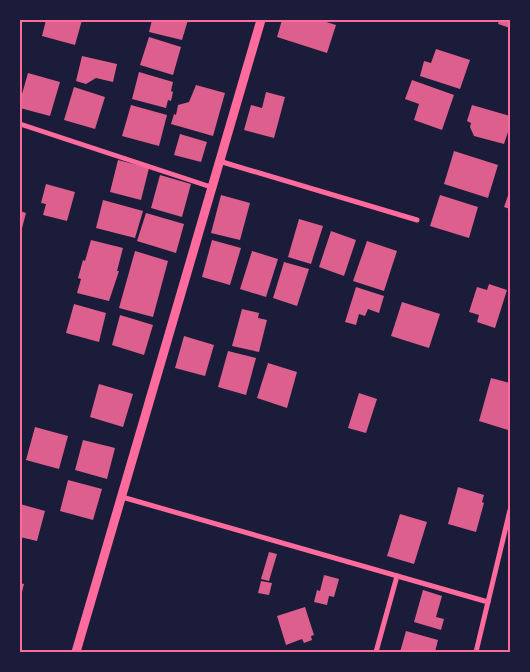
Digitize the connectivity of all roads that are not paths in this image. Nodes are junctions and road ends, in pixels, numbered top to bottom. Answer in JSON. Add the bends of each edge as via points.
{"nodes":[{"id":1,"x":261,"y":20,"type":"edge"},
{"id":2,"x":20,"y":124,"type":"edge"},
{"id":3,"x":219,"y":161,"type":"junction"},
{"id":4,"x":211,"y":187,"type":"junction"},
{"id":5,"x":417,"y":220,"type":"dead end"},
{"id":6,"x":122,"y":497,"type":"junction"},
{"id":7,"x":510,"y":510,"type":"edge"},
{"id":8,"x":397,"y":576,"type":"junction"},
{"id":9,"x":488,"y":602,"type":"junction"},
{"id":10,"x":76,"y":652,"type":"edge"},
{"id":11,"x":376,"y":652,"type":"edge"},
{"id":12,"x":476,"y":652,"type":"edge"}],
"edges":[{"from":1,"to":3,"type":"street"},
{"from":2,"to":4,"type":"street"},
{"from":3,"to":4,"type":"street"},
{"from":3,"to":5,"type":"street"},
{"from":4,"to":6,"type":"street"},
{"from":6,"to":8,"type":"street"},
{"from":6,"to":10,"type":"street"},
{"from":7,"to":9,"type":"street"},
{"from":8,"to":9,"type":"street"},
{"from":8,"to":11,"type":"street"},
{"from":9,"to":12,"type":"street"}]}
